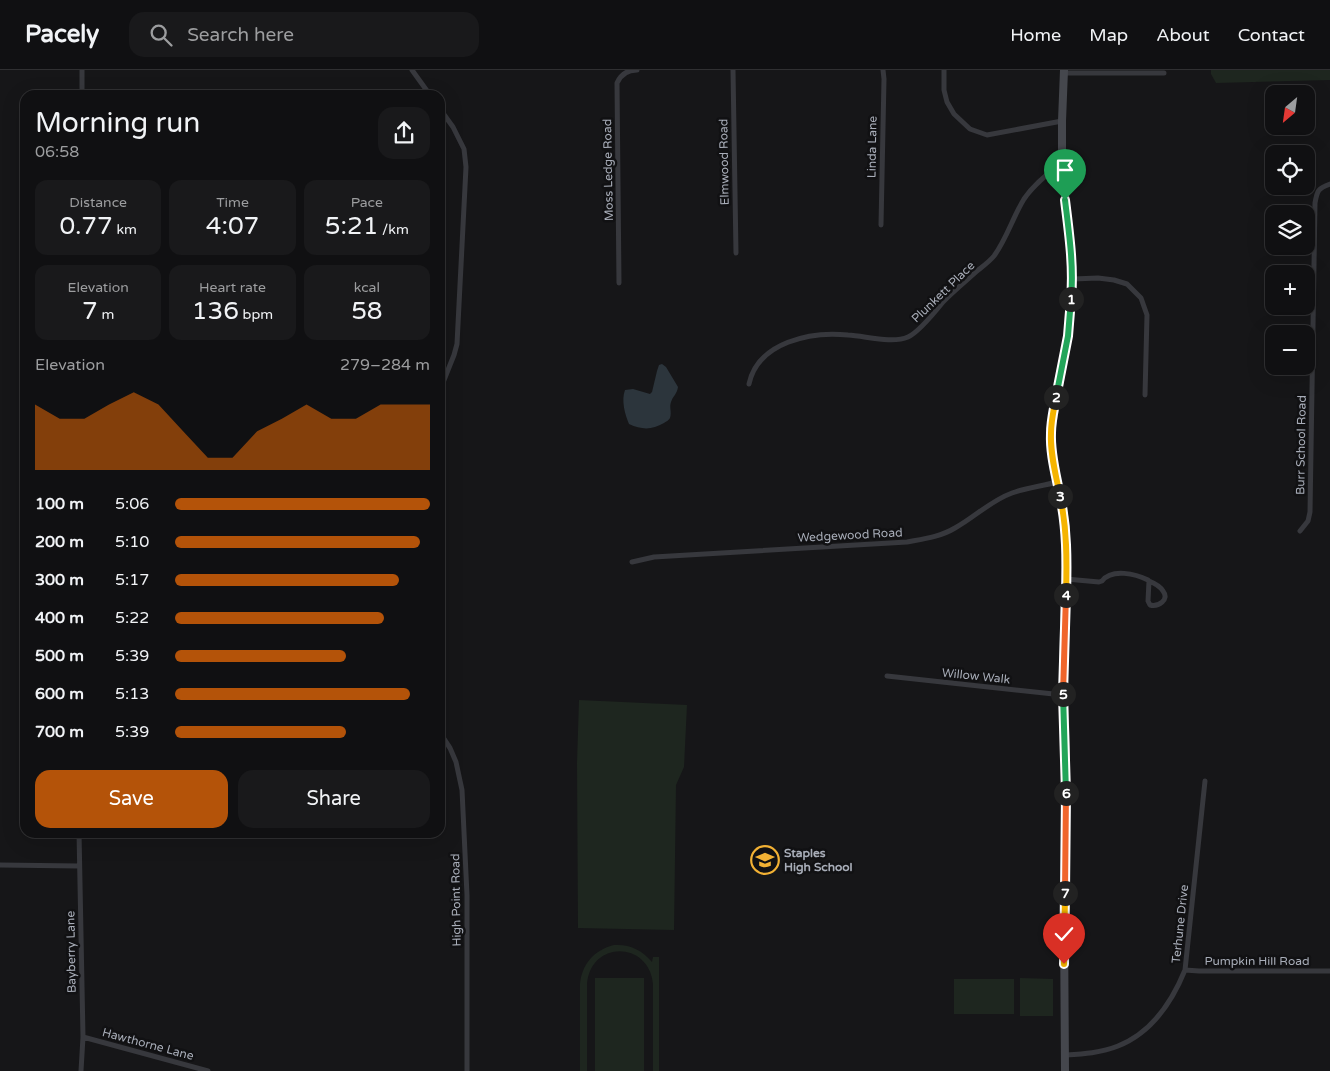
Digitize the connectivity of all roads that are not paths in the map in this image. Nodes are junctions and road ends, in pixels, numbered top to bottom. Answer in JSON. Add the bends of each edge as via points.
{"nodes":[{"id":1,"x":82,"y":70,"type":"edge"},
{"id":2,"x":412,"y":70,"type":"edge"},
{"id":3,"x":637,"y":70,"type":"edge"},
{"id":4,"x":732,"y":70,"type":"edge"},
{"id":5,"x":883,"y":70,"type":"edge"},
{"id":6,"x":944,"y":70,"type":"edge"},
{"id":7,"x":1064,"y":71,"type":"edge"},
{"id":8,"x":1164,"y":73,"type":"dead end"},
{"id":9,"x":82,"y":90,"type":"edge"},
{"id":10,"x":426,"y":90,"type":"edge"},
{"id":11,"x":445,"y":116,"type":"edge"},
{"id":12,"x":1062,"y":122,"type":"junction"},
{"id":13,"x":1062,"y":162,"type":"junction"},
{"id":14,"x":1330,"y":184,"type":"edge"},
{"id":15,"x":881,"y":225,"type":"dead end"},
{"id":16,"x":736,"y":253,"type":"dead end"},
{"id":17,"x":1073,"y":279,"type":"junction"},
{"id":18,"x":619,"y":283,"type":"dead end"},
{"id":19,"x":445,"y":378,"type":"edge"},
{"id":20,"x":749,"y":384,"type":"dead end"},
{"id":21,"x":1145,"y":395,"type":"dead end"},
{"id":22,"x":1057,"y":482,"type":"junction"},
{"id":23,"x":1300,"y":531,"type":"dead end"},
{"id":24,"x":632,"y":562,"type":"dead end"},
{"id":25,"x":1066,"y":579,"type":"junction"},
{"id":26,"x":1149,"y":581,"type":"junction"},
{"id":27,"x":887,"y":676,"type":"dead end"},
{"id":28,"x":1063,"y":695,"type":"junction"},
{"id":29,"x":445,"y":740,"type":"edge"},
{"id":30,"x":1205,"y":781,"type":"dead end"},
{"id":31,"x":79,"y":838,"type":"edge"},
{"id":32,"x":0,"y":865,"type":"edge"},
{"id":33,"x":79,"y":866,"type":"junction"},
{"id":34,"x":1185,"y":970,"type":"junction"},
{"id":35,"x":1330,"y":970,"type":"edge"},
{"id":36,"x":82,"y":1036,"type":"junction"},
{"id":37,"x":1065,"y":1055,"type":"junction"},
{"id":38,"x":81,"y":1071,"type":"edge"},
{"id":39,"x":208,"y":1071,"type":"edge"},
{"id":40,"x":467,"y":1071,"type":"edge"},
{"id":41,"x":1065,"y":1071,"type":"edge"}],
"edges":[{"from":1,"to":9,"type":"street"},
{"from":2,"to":10,"type":"street"},
{"from":3,"to":18,"type":"street","name":"Moss Ledge Road","via":[[622,74],[617,83]]},
{"from":4,"to":16,"type":"street","name":"Elmwood Road"},
{"from":5,"to":15,"type":"street","name":"Linda Lane"},
{"from":6,"to":12,"type":"street","via":[[947,102],[954,114],[974,131],[987,135]]},
{"from":7,"to":8,"type":"street"},
{"from":7,"to":12,"type":"street"},
{"from":11,"to":19,"type":"street","via":[[464,149],[466,168],[457,344]]},
{"from":12,"to":13,"type":"street"},
{"from":13,"to":17,"type":"street"},
{"from":13,"to":20,"type":"street","name":"Plunkett Place","via":[[1025,198],[994,256],[911,336],[895,341],[831,333],[794,340],[768,354],[751,374]]},
{"from":14,"to":23,"type":"street","name":"Burr School Road","via":[[1318,190],[1315,203],[1310,512],[1308,522]]},
{"from":17,"to":21,"type":"street","via":[[1114,280],[1127,284],[1141,298],[1147,315]]},
{"from":17,"to":22,"type":"street","via":[[1068,336],[1051,431]]},
{"from":22,"to":24,"type":"street","name":"Wedgewood Road","via":[[1012,493],[954,530],[907,542],[717,552]]},
{"from":22,"to":25,"type":"street","via":[[1065,520]]},
{"from":25,"to":26,"type":"street","via":[[1099,582],[1104,577],[1118,574]]},
{"from":25,"to":28,"type":"street"},
{"from":26,"to":26,"type":"street","via":[[1164,592],[1164,599],[1158,605],[1150,605],[1148,601]]},
{"from":27,"to":28,"type":"street","name":"Willow Walk"},
{"from":28,"to":37,"type":"street","via":[[1066,749]]},
{"from":29,"to":40,"type":"street","name":"High Point Road","via":[[456,762],[462,790],[467,895]]},
{"from":30,"to":34,"type":"street","name":"Terhune Drive"},
{"from":31,"to":33,"type":"street","name":"Bayberry Lane"},
{"from":32,"to":33,"type":"street"},
{"from":33,"to":36,"type":"street","name":"Bayberry Lane"},
{"from":34,"to":35,"type":"street","name":"Pumpkin Hill Road"},
{"from":34,"to":37,"type":"street","name":"Terhune Drive","via":[[1170,1001],[1144,1030],[1118,1046]]},
{"from":36,"to":38,"type":"street","name":"Bayberry Lane"},
{"from":36,"to":39,"type":"street","name":"Hawthorne Lane"},
{"from":37,"to":41,"type":"street"}]}
